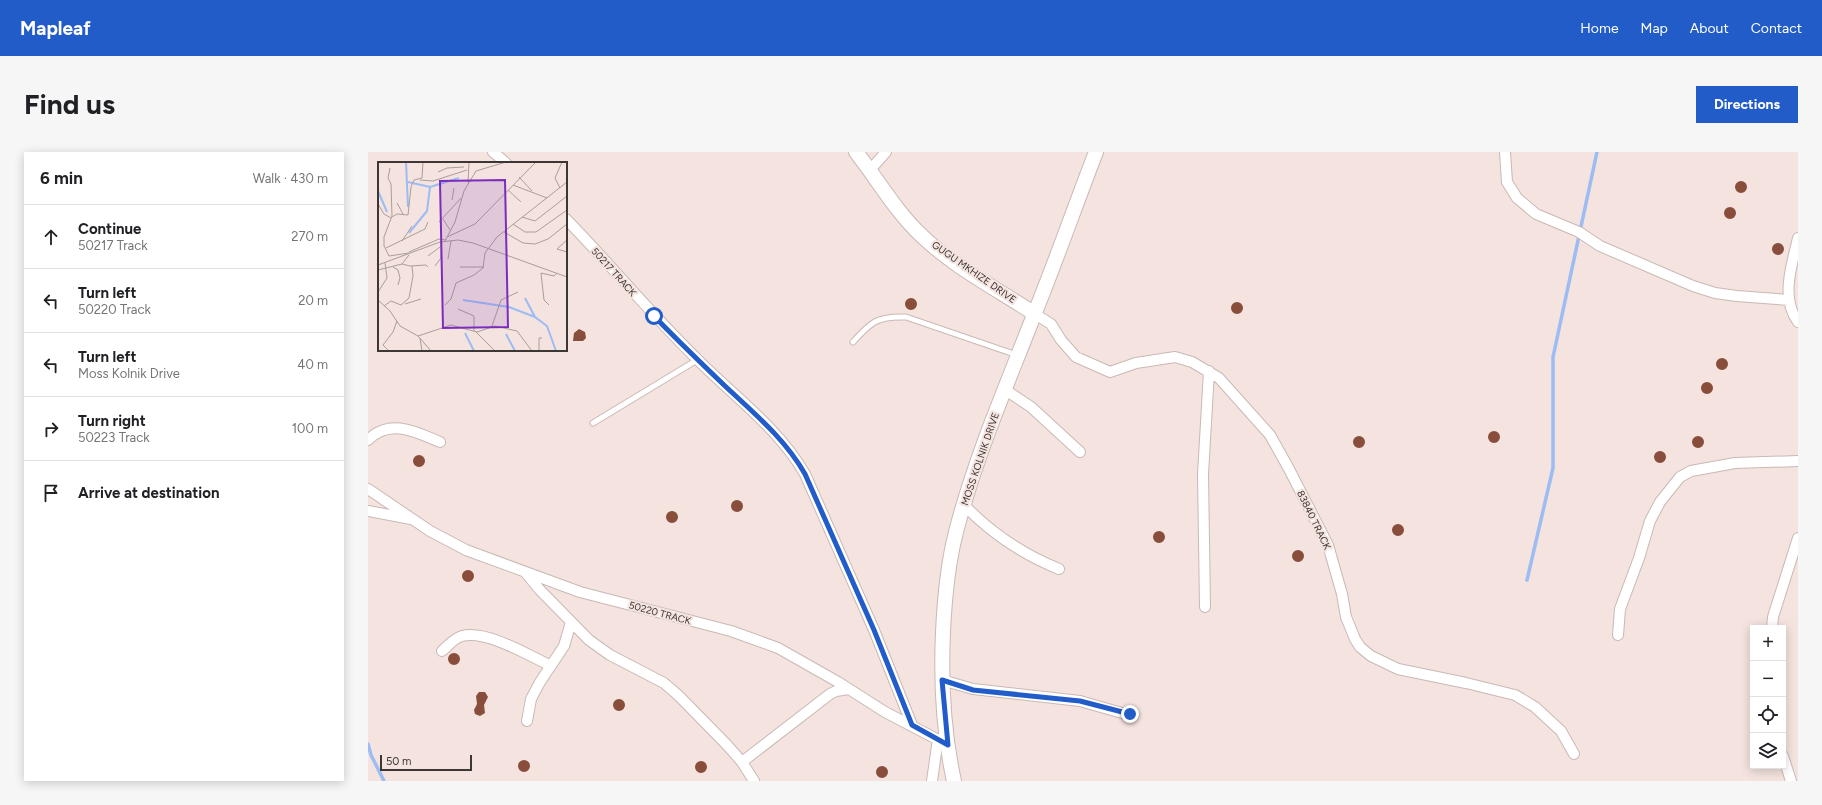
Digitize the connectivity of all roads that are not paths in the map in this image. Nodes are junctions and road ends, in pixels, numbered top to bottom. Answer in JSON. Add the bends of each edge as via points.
{"nodes":[{"id":1,"x":493,"y":152,"type":"edge"},
{"id":2,"x":856,"y":152,"type":"edge"},
{"id":3,"x":886,"y":152,"type":"edge"},
{"id":4,"x":1096,"y":152,"type":"edge"},
{"id":5,"x":1505,"y":152,"type":"edge"},
{"id":6,"x":505,"y":162,"type":"edge"},
{"id":7,"x":870,"y":170,"type":"junction"},
{"id":8,"x":567,"y":220,"type":"edge"},
{"id":9,"x":1798,"y":238,"type":"edge"},
{"id":10,"x":1789,"y":300,"type":"junction"},
{"id":11,"x":1035,"y":314,"type":"junction"},
{"id":12,"x":1798,"y":322,"type":"edge"},
{"id":13,"x":853,"y":342,"type":"dead end"},
{"id":14,"x":1018,"y":356,"type":"junction"},
{"id":15,"x":697,"y":360,"type":"junction"},
{"id":16,"x":1209,"y":371,"type":"junction"},
{"id":17,"x":1004,"y":389,"type":"junction"},
{"id":18,"x":593,"y":422,"type":"dead end"},
{"id":19,"x":368,"y":440,"type":"edge"},
{"id":20,"x":440,"y":442,"type":"dead end"},
{"id":21,"x":1080,"y":452,"type":"dead end"},
{"id":22,"x":1798,"y":461,"type":"edge"},
{"id":23,"x":368,"y":489,"type":"edge"},
{"id":24,"x":964,"y":505,"type":"junction"},
{"id":25,"x":368,"y":511,"type":"edge"},
{"id":26,"x":413,"y":519,"type":"junction"},
{"id":27,"x":1798,"y":538,"type":"edge"},
{"id":28,"x":1058,"y":569,"type":"dead end"},
{"id":29,"x":525,"y":572,"type":"junction"},
{"id":30,"x":1205,"y":607,"type":"dead end"},
{"id":31,"x":571,"y":622,"type":"junction"},
{"id":32,"x":1772,"y":625,"type":"edge"},
{"id":33,"x":1618,"y":635,"type":"dead end"},
{"id":34,"x":442,"y":651,"type":"dead end"},
{"id":35,"x":551,"y":666,"type":"junction"},
{"id":36,"x":942,"y":680,"type":"junction"},
{"id":37,"x":849,"y":689,"type":"junction"},
{"id":38,"x":1130,"y":714,"type":"dead end"},
{"id":39,"x":527,"y":721,"type":"dead end"},
{"id":40,"x":912,"y":725,"type":"junction"},
{"id":41,"x":943,"y":742,"type":"junction"},
{"id":42,"x":1574,"y":754,"type":"dead end"},
{"id":43,"x":742,"y":762,"type":"junction"},
{"id":44,"x":1786,"y":765,"type":"edge"},
{"id":45,"x":957,"y":780,"type":"edge"},
{"id":46,"x":754,"y":781,"type":"edge"},
{"id":47,"x":932,"y":781,"type":"edge"},
{"id":48,"x":1791,"y":781,"type":"edge"}],
"edges":[{"from":1,"to":6,"type":"street"},
{"from":2,"to":7,"type":"main road","name":"GUGU MKHIZE DRIVE"},
{"from":3,"to":7,"type":"street"},
{"from":4,"to":11,"type":"main road","name":"MOSS KOLNIK DRIVE"},
{"from":5,"to":10,"type":"street","via":[[1507,182],[1517,198],[1536,214],[1579,232],[1600,246],[1693,286],[1715,293]]},
{"from":7,"to":11,"type":"main road","name":"GUGU MKHIZE DRIVE","via":[[897,208],[922,236],[953,261]]},
{"from":8,"to":15,"type":"street","name":"50217 TRACK"},
{"from":9,"to":10,"type":"street","via":[[1789,277]]},
{"from":10,"to":12,"type":"street","via":[[1792,314]]},
{"from":11,"to":14,"type":"main road","name":"MOSS KOLNIK DRIVE"},
{"from":11,"to":16,"type":"street","name":"83840 TRACK","via":[[1051,324],[1076,357],[1110,372],[1136,363],[1175,357]]},
{"from":13,"to":14,"type":"lane","via":[[872,322],[906,317]]},
{"from":14,"to":17,"type":"main road","name":"MOSS KOLNIK DRIVE"},
{"from":15,"to":18,"type":"lane"},
{"from":15,"to":40,"type":"street","name":"50217 TRACK","via":[[773,431],[805,474],[874,630]]},
{"from":16,"to":30,"type":"street","via":[[1203,474]]},
{"from":16,"to":42,"type":"street","name":"83840 TRACK","via":[[1227,385],[1256,418],[1270,435],[1286,463],[1328,546],[1346,617],[1360,647],[1371,656],[1398,669],[1466,682],[1515,695],[1535,707],[1562,731]]},
{"from":17,"to":21,"type":"street","via":[[1031,407]]},
{"from":17,"to":24,"type":"main road","name":"MOSS KOLNIK DRIVE"},
{"from":19,"to":20,"type":"street","via":[[391,428],[406,428]]},
{"from":22,"to":33,"type":"street","via":[[1735,463],[1691,471],[1680,477],[1660,502],[1650,521],[1620,609]]},
{"from":23,"to":26,"type":"street","name":"50220 TRACK"},
{"from":24,"to":28,"type":"street","via":[[977,519],[1018,549]]},
{"from":24,"to":36,"type":"main road","name":"MOSS KOLNIK DRIVE","via":[[948,566]]},
{"from":25,"to":26,"type":"street"},
{"from":26,"to":29,"type":"street","name":"50220 TRACK","via":[[466,550]]},
{"from":27,"to":32,"type":"street"},
{"from":29,"to":31,"type":"street"},
{"from":29,"to":37,"type":"street","name":"50220 TRACK","via":[[580,592],[731,631],[760,641],[791,655]]},
{"from":31,"to":35,"type":"street","via":[[564,646]]},
{"from":31,"to":43,"type":"street","via":[[589,640],[610,655],[664,683]]},
{"from":34,"to":35,"type":"street","via":[[462,636],[476,636],[494,640]]},
{"from":35,"to":39,"type":"street","via":[[531,700]]},
{"from":36,"to":38,"type":"street","via":[[973,690],[1080,701]]},
{"from":36,"to":41,"type":"main road","name":"MOSS KOLNIK DRIVE"},
{"from":37,"to":40,"type":"street","name":"50220 TRACK"},
{"from":37,"to":43,"type":"street","via":[[830,694]]},
{"from":40,"to":41,"type":"street","name":"50220 TRACK"},
{"from":41,"to":45,"type":"main road","name":"MOSS KOLNIK DRIVE"},
{"from":41,"to":47,"type":"street"},
{"from":43,"to":46,"type":"street"},
{"from":44,"to":48,"type":"street"}]}
